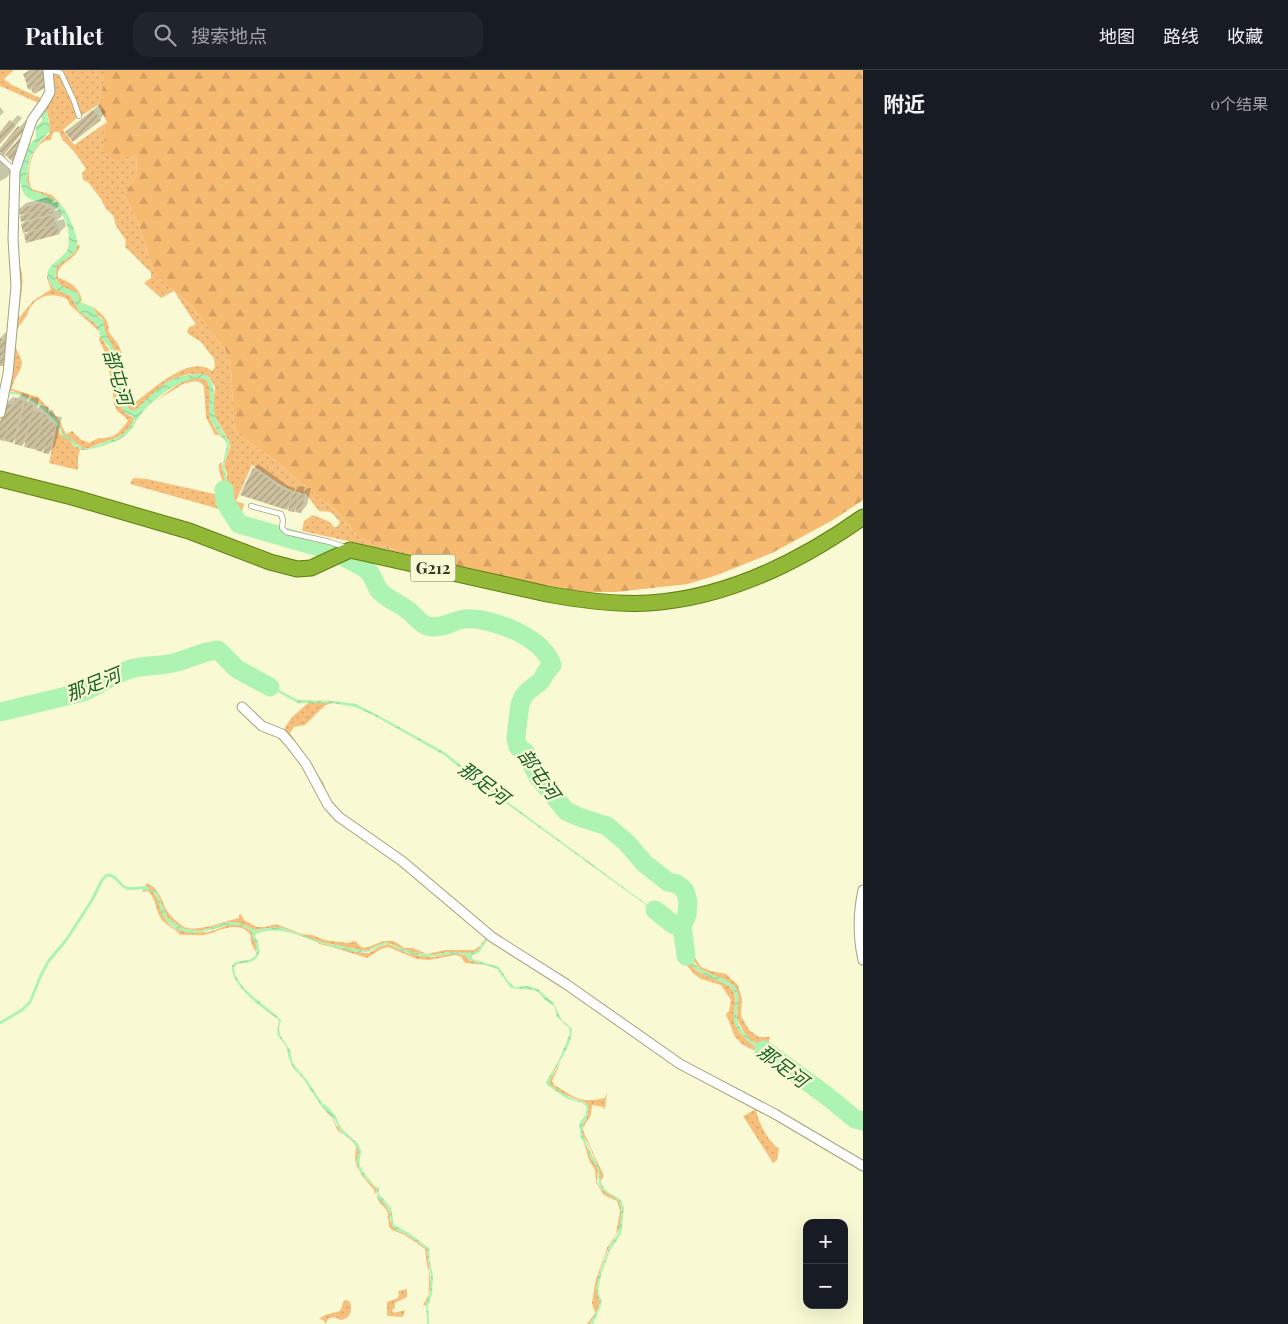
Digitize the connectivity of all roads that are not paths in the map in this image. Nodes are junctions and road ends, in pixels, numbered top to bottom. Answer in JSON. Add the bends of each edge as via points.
{"nodes":[{"id":1,"x":49,"y":71,"type":"edge"},
{"id":2,"x":79,"y":116,"type":"dead end"},
{"id":3,"x":0,"y":157,"type":"edge"},
{"id":4,"x":15,"y":171,"type":"junction"},
{"id":5,"x":0,"y":413,"type":"edge"},
{"id":6,"x":0,"y":478,"type":"edge"},
{"id":7,"x":252,"y":506,"type":"dead end"},
{"id":8,"x":863,"y":517,"type":"edge"},
{"id":9,"x":350,"y":550,"type":"junction"},
{"id":10,"x":242,"y":707,"type":"dead end"},
{"id":11,"x":863,"y":890,"type":"edge"},
{"id":12,"x":863,"y":960,"type":"edge"},
{"id":13,"x":863,"y":1166,"type":"edge"}],
"edges":[{"from":1,"to":2,"type":"lane","via":[[61,72]]},
{"from":1,"to":4,"type":"street","via":[[50,92],[29,127]]},
{"from":3,"to":4,"type":"lane"},
{"from":4,"to":5,"type":"street","via":[[13,240],[16,286],[8,374]]},
{"from":6,"to":9,"type":"highway","via":[[189,531],[297,569],[311,568]]},
{"from":7,"to":9,"type":"lane","via":[[281,514],[284,520],[282,528],[286,532]]},
{"from":8,"to":9,"type":"highway","number":"G212","via":[[826,543],[772,570],[700,596],[649,603],[604,602],[554,595]]},
{"from":10,"to":13,"type":"street","via":[[262,726],[282,734],[290,743],[306,764],[328,805],[339,817],[402,861],[492,937],[680,1064],[775,1114]]},
{"from":11,"to":12,"type":"street","via":[[859,908]]}]}
